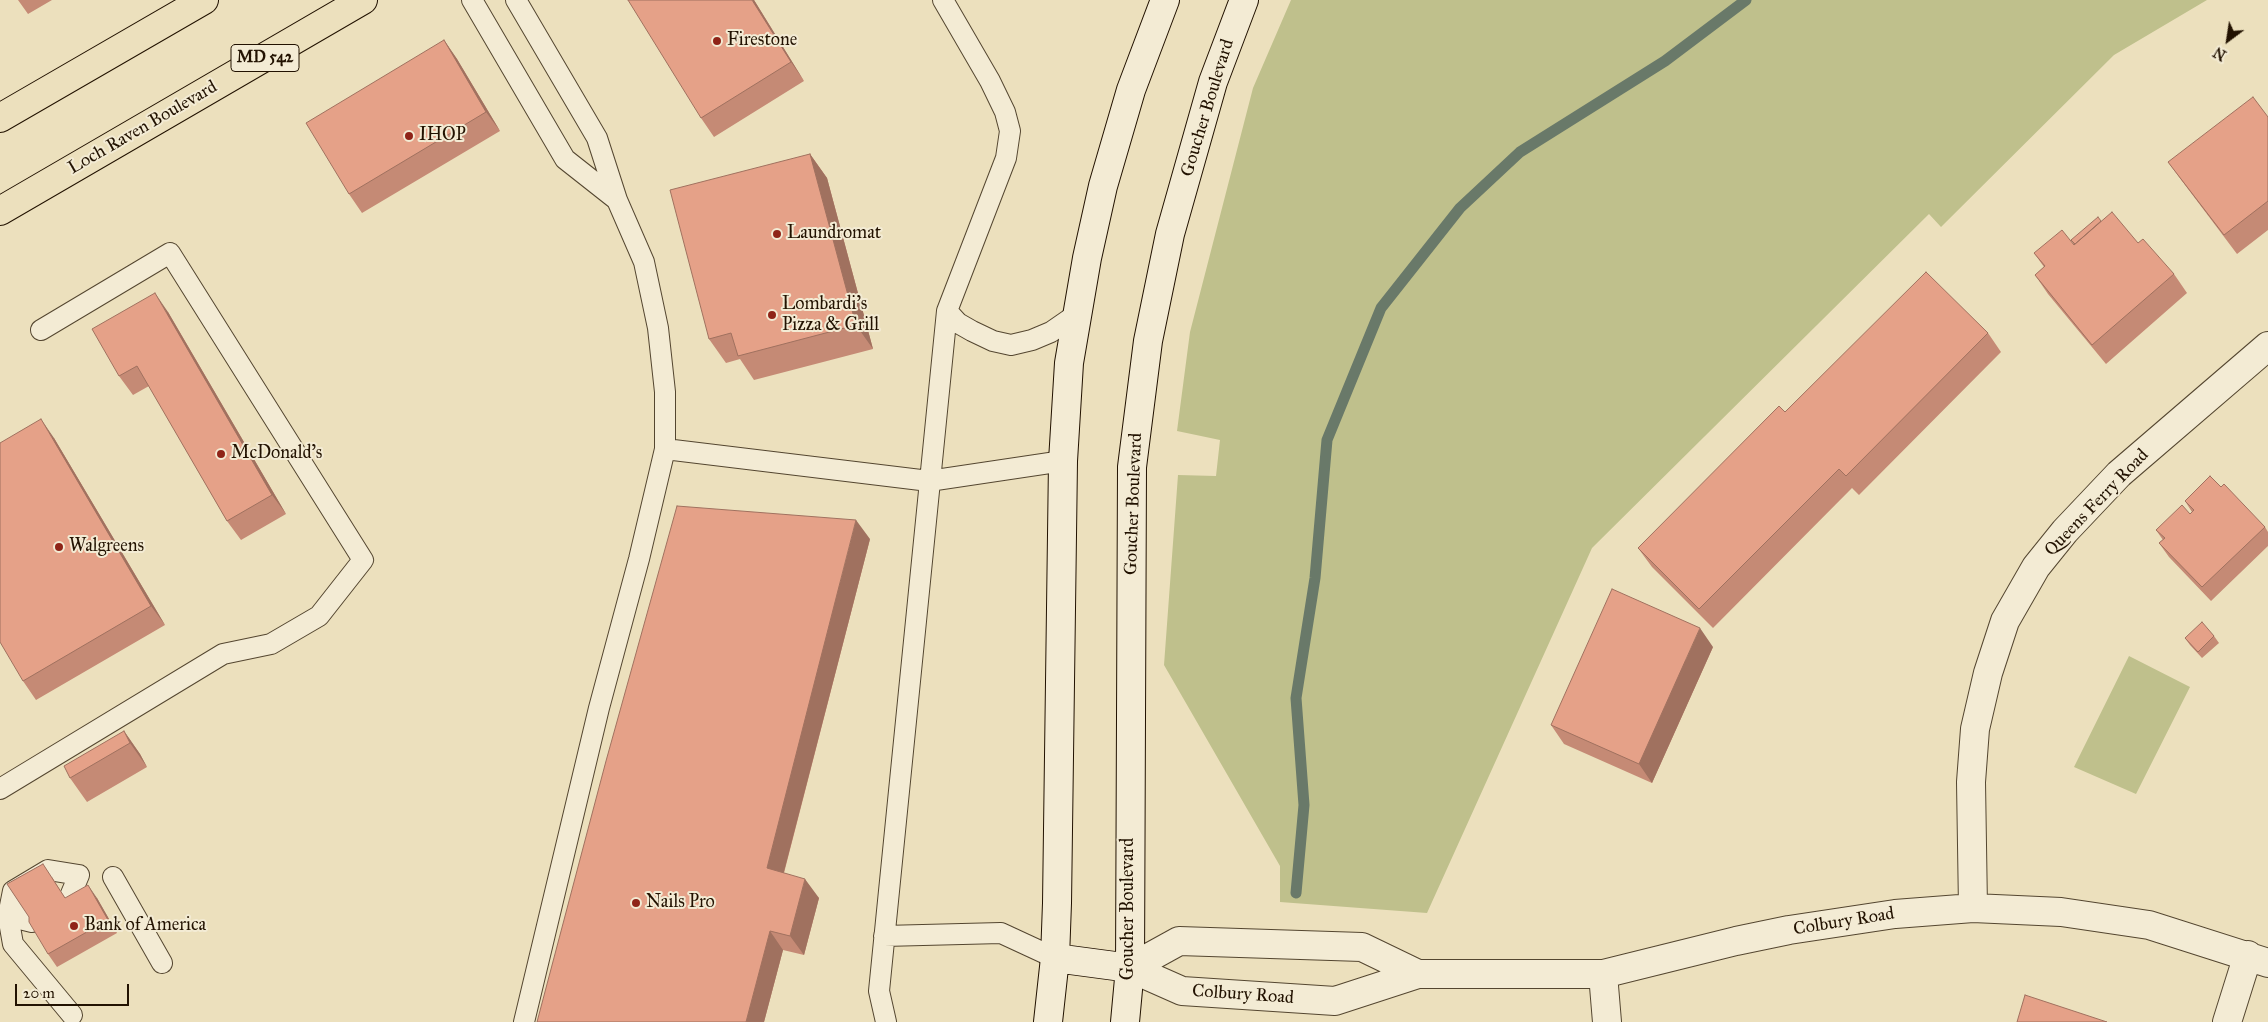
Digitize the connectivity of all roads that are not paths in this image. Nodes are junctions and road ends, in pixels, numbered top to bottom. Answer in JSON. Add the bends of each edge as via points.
{"nodes":[{"id":1,"x":204,"y":0,"type":"edge"},
{"id":2,"x":363,"y":0,"type":"edge"},
{"id":3,"x":472,"y":0,"type":"edge"},
{"id":4,"x":516,"y":0,"type":"edge"},
{"id":5,"x":942,"y":0,"type":"edge"},
{"id":6,"x":1165,"y":0,"type":"edge"},
{"id":7,"x":1244,"y":0,"type":"edge"},
{"id":8,"x":0,"y":118,"type":"edge"},
{"id":9,"x":617,"y":200,"type":"junction"},
{"id":10,"x":0,"y":211,"type":"edge"},
{"id":11,"x":947,"y":311,"type":"junction"},
{"id":12,"x":1077,"y":314,"type":"junction"},
{"id":13,"x":41,"y":330,"type":"dead end"},
{"id":14,"x":2263,"y":358,"type":"edge"},
{"id":15,"x":665,"y":449,"type":"junction"},
{"id":16,"x":1063,"y":461,"type":"junction"},
{"id":17,"x":929,"y":481,"type":"junction"},
{"id":18,"x":0,"y":789,"type":"edge"},
{"id":19,"x":113,"y":877,"type":"dead end"},
{"id":20,"x":63,"y":894,"type":"edge"},
{"id":21,"x":1973,"y":908,"type":"junction"},
{"id":22,"x":884,"y":936,"type":"junction"},
{"id":23,"x":1055,"y":958,"type":"junction"},
{"id":24,"x":2258,"y":959,"type":"edge"},
{"id":25,"x":162,"y":963,"type":"dead end"},
{"id":26,"x":1130,"y":968,"type":"junction"},
{"id":27,"x":1418,"y":974,"type":"junction"},
{"id":28,"x":1603,"y":974,"type":"junction"},
{"id":29,"x":72,"y":1015,"type":"dead end"},
{"id":30,"x":524,"y":1022,"type":"edge"},
{"id":31,"x":886,"y":1022,"type":"edge"},
{"id":32,"x":1048,"y":1022,"type":"edge"},
{"id":33,"x":1125,"y":1022,"type":"edge"},
{"id":34,"x":1607,"y":1022,"type":"edge"},
{"id":35,"x":2227,"y":1022,"type":"edge"}],
"edges":[{"from":1,"to":8,"type":"main road"},
{"from":2,"to":10,"type":"main road","name":"Loch Raven Boulevard","number":"MD 542"},
{"from":3,"to":9,"type":"lane","via":[[565,159]]},
{"from":4,"to":9,"type":"lane","via":[[597,138]]},
{"from":5,"to":11,"type":"lane","via":[[990,81],[1010,130],[1006,158]]},
{"from":6,"to":12,"type":"street","via":[[1131,90],[1103,186]]},
{"from":7,"to":26,"type":"street","name":"Goucher Boulevard","via":[[1213,82],[1170,234],[1148,341],[1132,467]]},
{"from":9,"to":15,"type":"lane","via":[[644,262],[658,328],[665,392]]},
{"from":11,"to":12,"type":"lane","via":[[972,331],[993,341],[1011,344],[1051,332]]},
{"from":11,"to":17,"type":"lane"},
{"from":12,"to":16,"type":"street","via":[[1069,363]]},
{"from":13,"to":18,"type":"lane","via":[[170,253],[363,560],[319,616],[271,644],[222,654]]},
{"from":14,"to":21,"type":"street","name":"Queens Ferry Road","via":[[2119,474],[2036,567],[2005,621],[1975,729],[1971,782]]},
{"from":15,"to":17,"type":"lane"},
{"from":15,"to":30,"type":"lane"},
{"from":16,"to":17,"type":"lane"},
{"from":16,"to":23,"type":"street"},
{"from":17,"to":22,"type":"lane"},
{"from":19,"to":25,"type":"lane"},
{"from":20,"to":29,"type":"lane","via":[[79,875],[48,870],[13,891],[21,915],[13,944]]},
{"from":21,"to":24,"type":"street","name":"Colbury Road","via":[[2060,912],[2149,925]]},
{"from":21,"to":28,"type":"street","name":"Colbury Road","via":[[1895,914],[1789,930]]},
{"from":22,"to":23,"type":"lane","via":[[1001,933]]},
{"from":22,"to":31,"type":"lane","via":[[879,991]]},
{"from":23,"to":26,"type":"street"},
{"from":23,"to":32,"type":"street"},
{"from":24,"to":35,"type":"street"},
{"from":26,"to":27,"type":"street","name":"Colbury Road","via":[[1182,991],[1319,1000],[1335,1000]]},
{"from":26,"to":27,"type":"street","name":"Colbury Road","via":[[1179,941],[1362,946]]},
{"from":26,"to":33,"type":"street","name":"Goucher Boulevard"},
{"from":27,"to":28,"type":"street","name":"Colbury Road"},
{"from":28,"to":34,"type":"street"}]}
